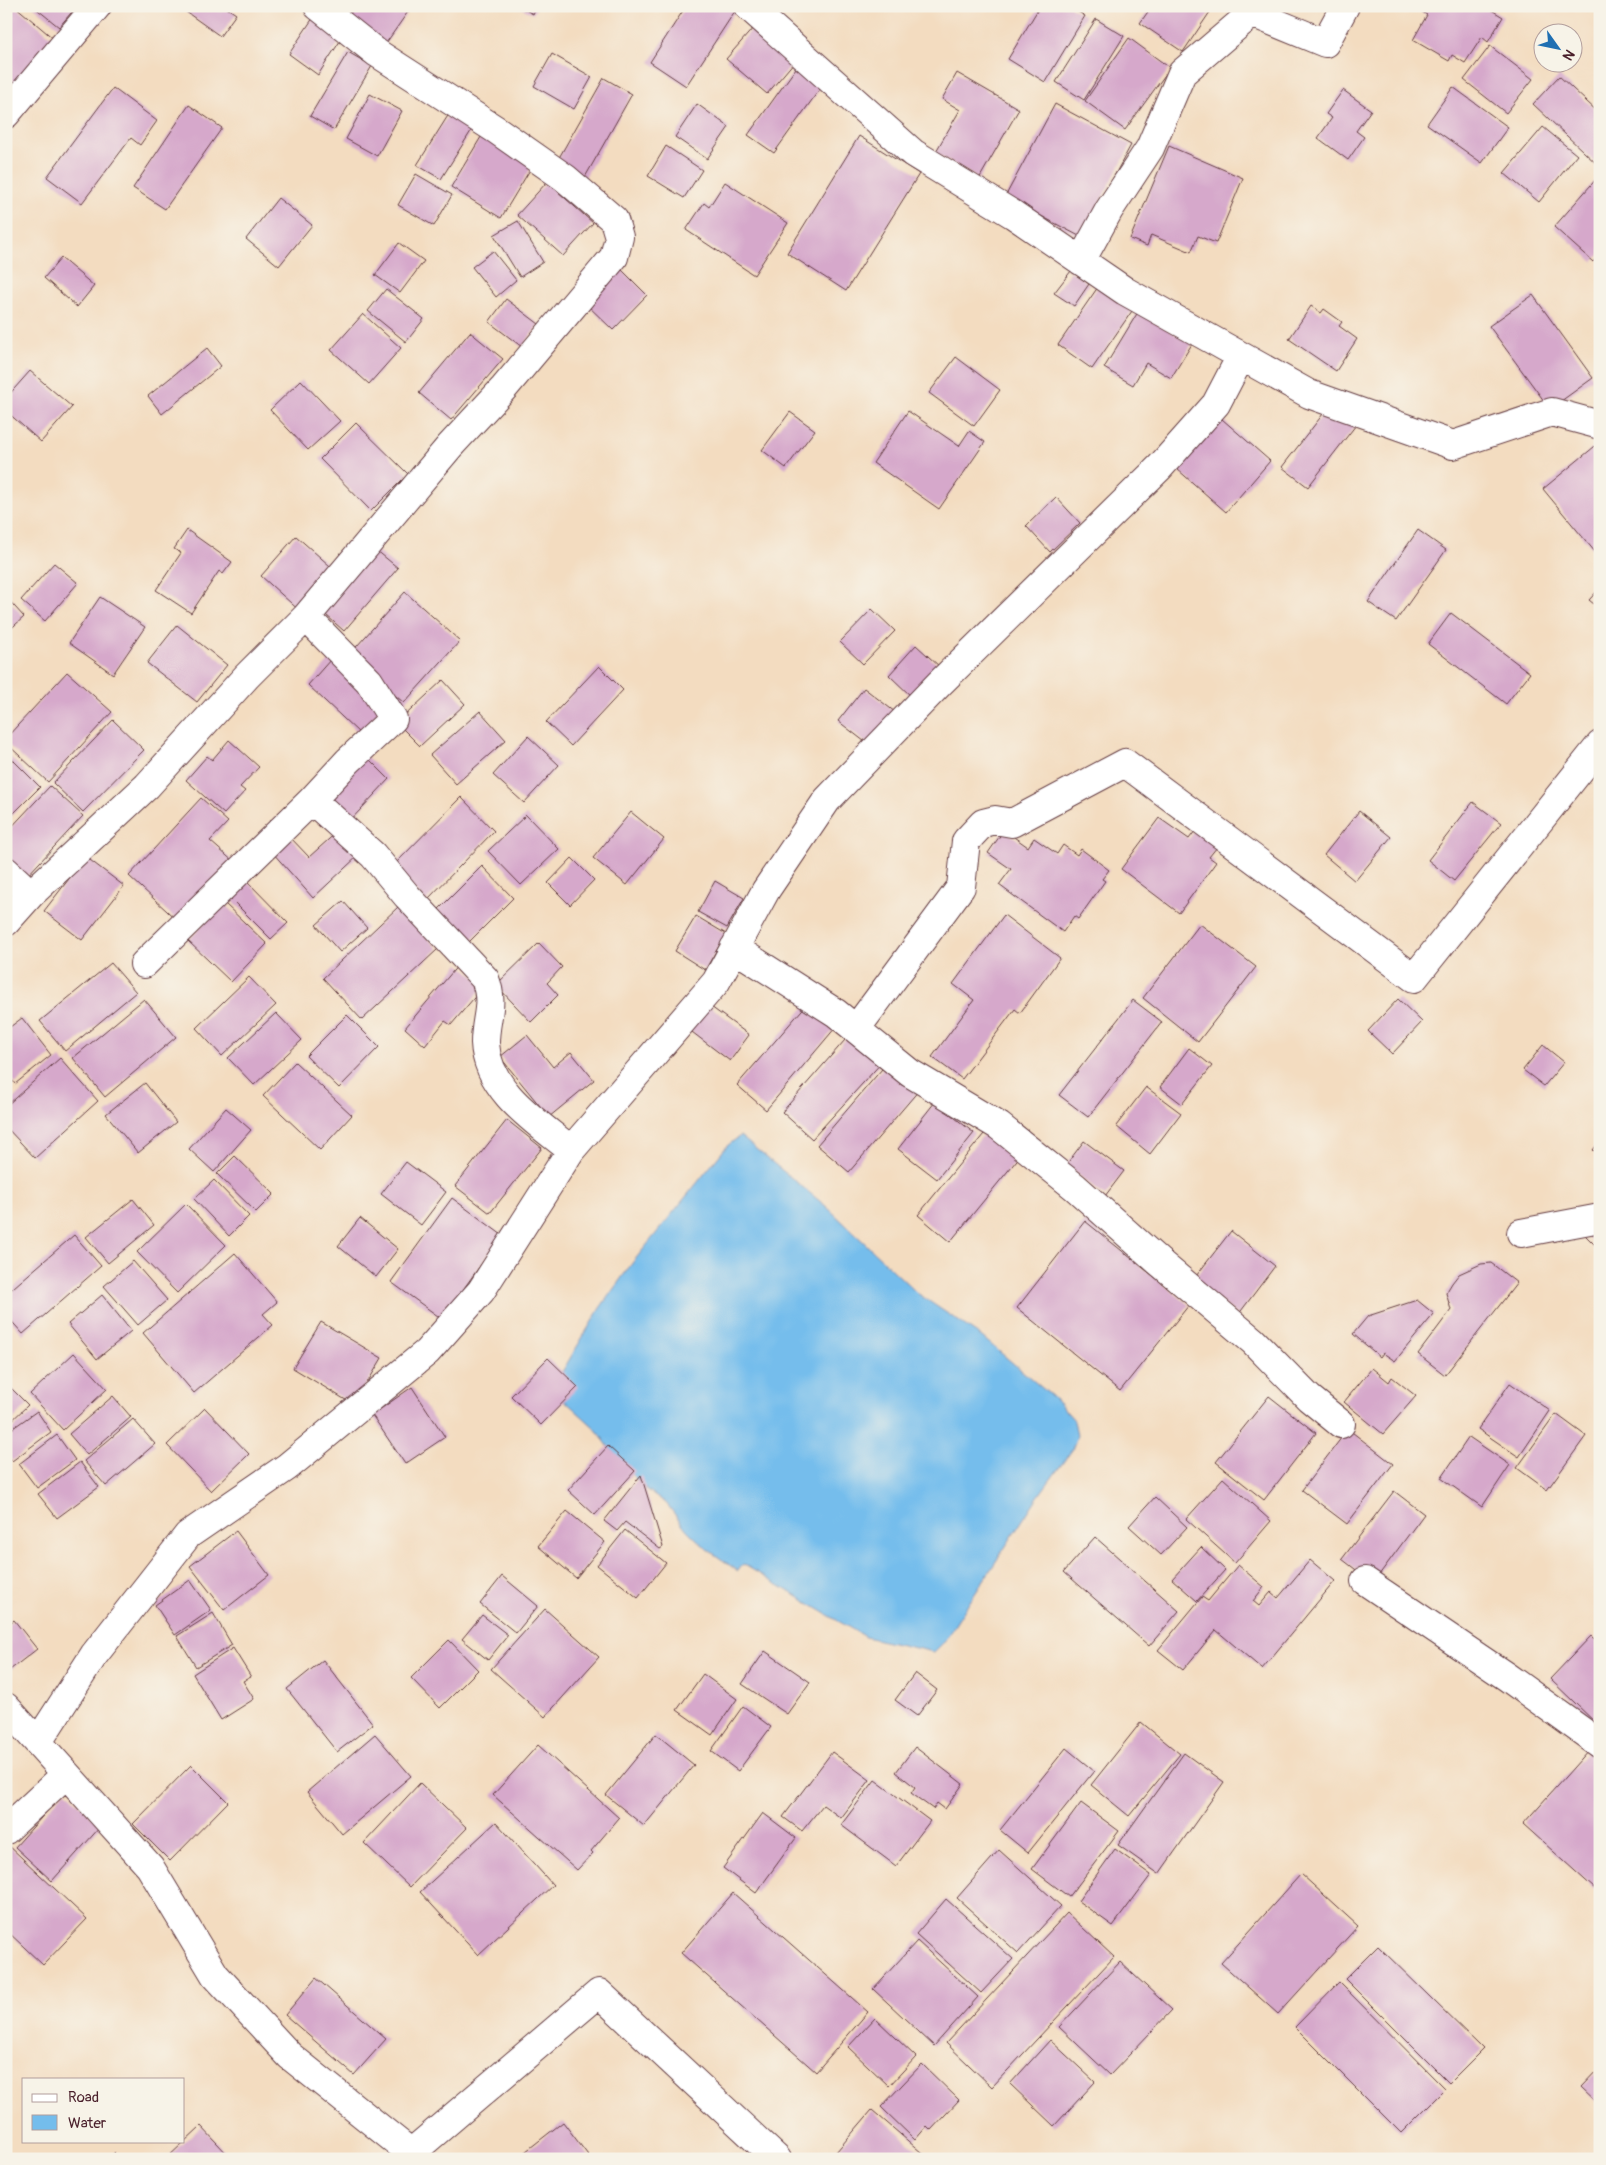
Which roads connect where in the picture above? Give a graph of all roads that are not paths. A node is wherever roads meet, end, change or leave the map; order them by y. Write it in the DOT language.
graph roads {
  1 [pos="97,6"];
  2 [pos="318,6"];
  3 [pos="748,6"];
  4 [pos="1345,6"];
  5 [pos="6,114"];
  6 [pos="1081,261"];
  7 [pos="1241,356"];
  8 [pos="1600,426"];
  9 [pos="306,616"];
  10 [pos="1600,745"];
  11 [pos="312,800"];
  12 [pos="6,871"];
  13 [pos="31,894"];
  14 [pos="6,922"];
  15 [pos="734,948"];
  16 [pos="144,964"];
  17 [pos="856,1029"];
  18 [pos="571,1150"];
  19 [pos="1600,1218"];
  20 [pos="1521,1232"];
  21 [pos="1341,1424"];
  22 [pos="1365,1581"];
  23 [pos="6,1707"];
  24 [pos="38,1742"];
  25 [pos="1600,1744"];
  26 [pos="66,1774"];
  27 [pos="6,1830"];
  28 [pos="408,2156"];
  29 [pos="777,2159"];
  1 -- 5 [label="street"];
  2 -- 9 [label="street"];
  3 -- 6 [label="street"];
  4 -- 6 [label="street"];
  6 -- 7 [label="street"];
  7 -- 8 [label="street"];
  7 -- 15 [label="street"];
  9 -- 11 [label="street"];
  9 -- 13 [label="street"];
  10 -- 17 [label="street"];
  11 -- 16 [label="street"];
  11 -- 18 [label="street"];
  12 -- 13 [label="street"];
  13 -- 14 [label="street"];
  15 -- 17 [label="street"];
  15 -- 18 [label="street"];
  17 -- 21 [label="street"];
  18 -- 24 [label="street"];
  19 -- 20 [label="street"];
  22 -- 25 [label="street"];
  23 -- 24 [label="street"];
  24 -- 26 [label="street"];
  26 -- 27 [label="street"];
  26 -- 28 [label="street"];
  28 -- 29 [label="street"];
}
